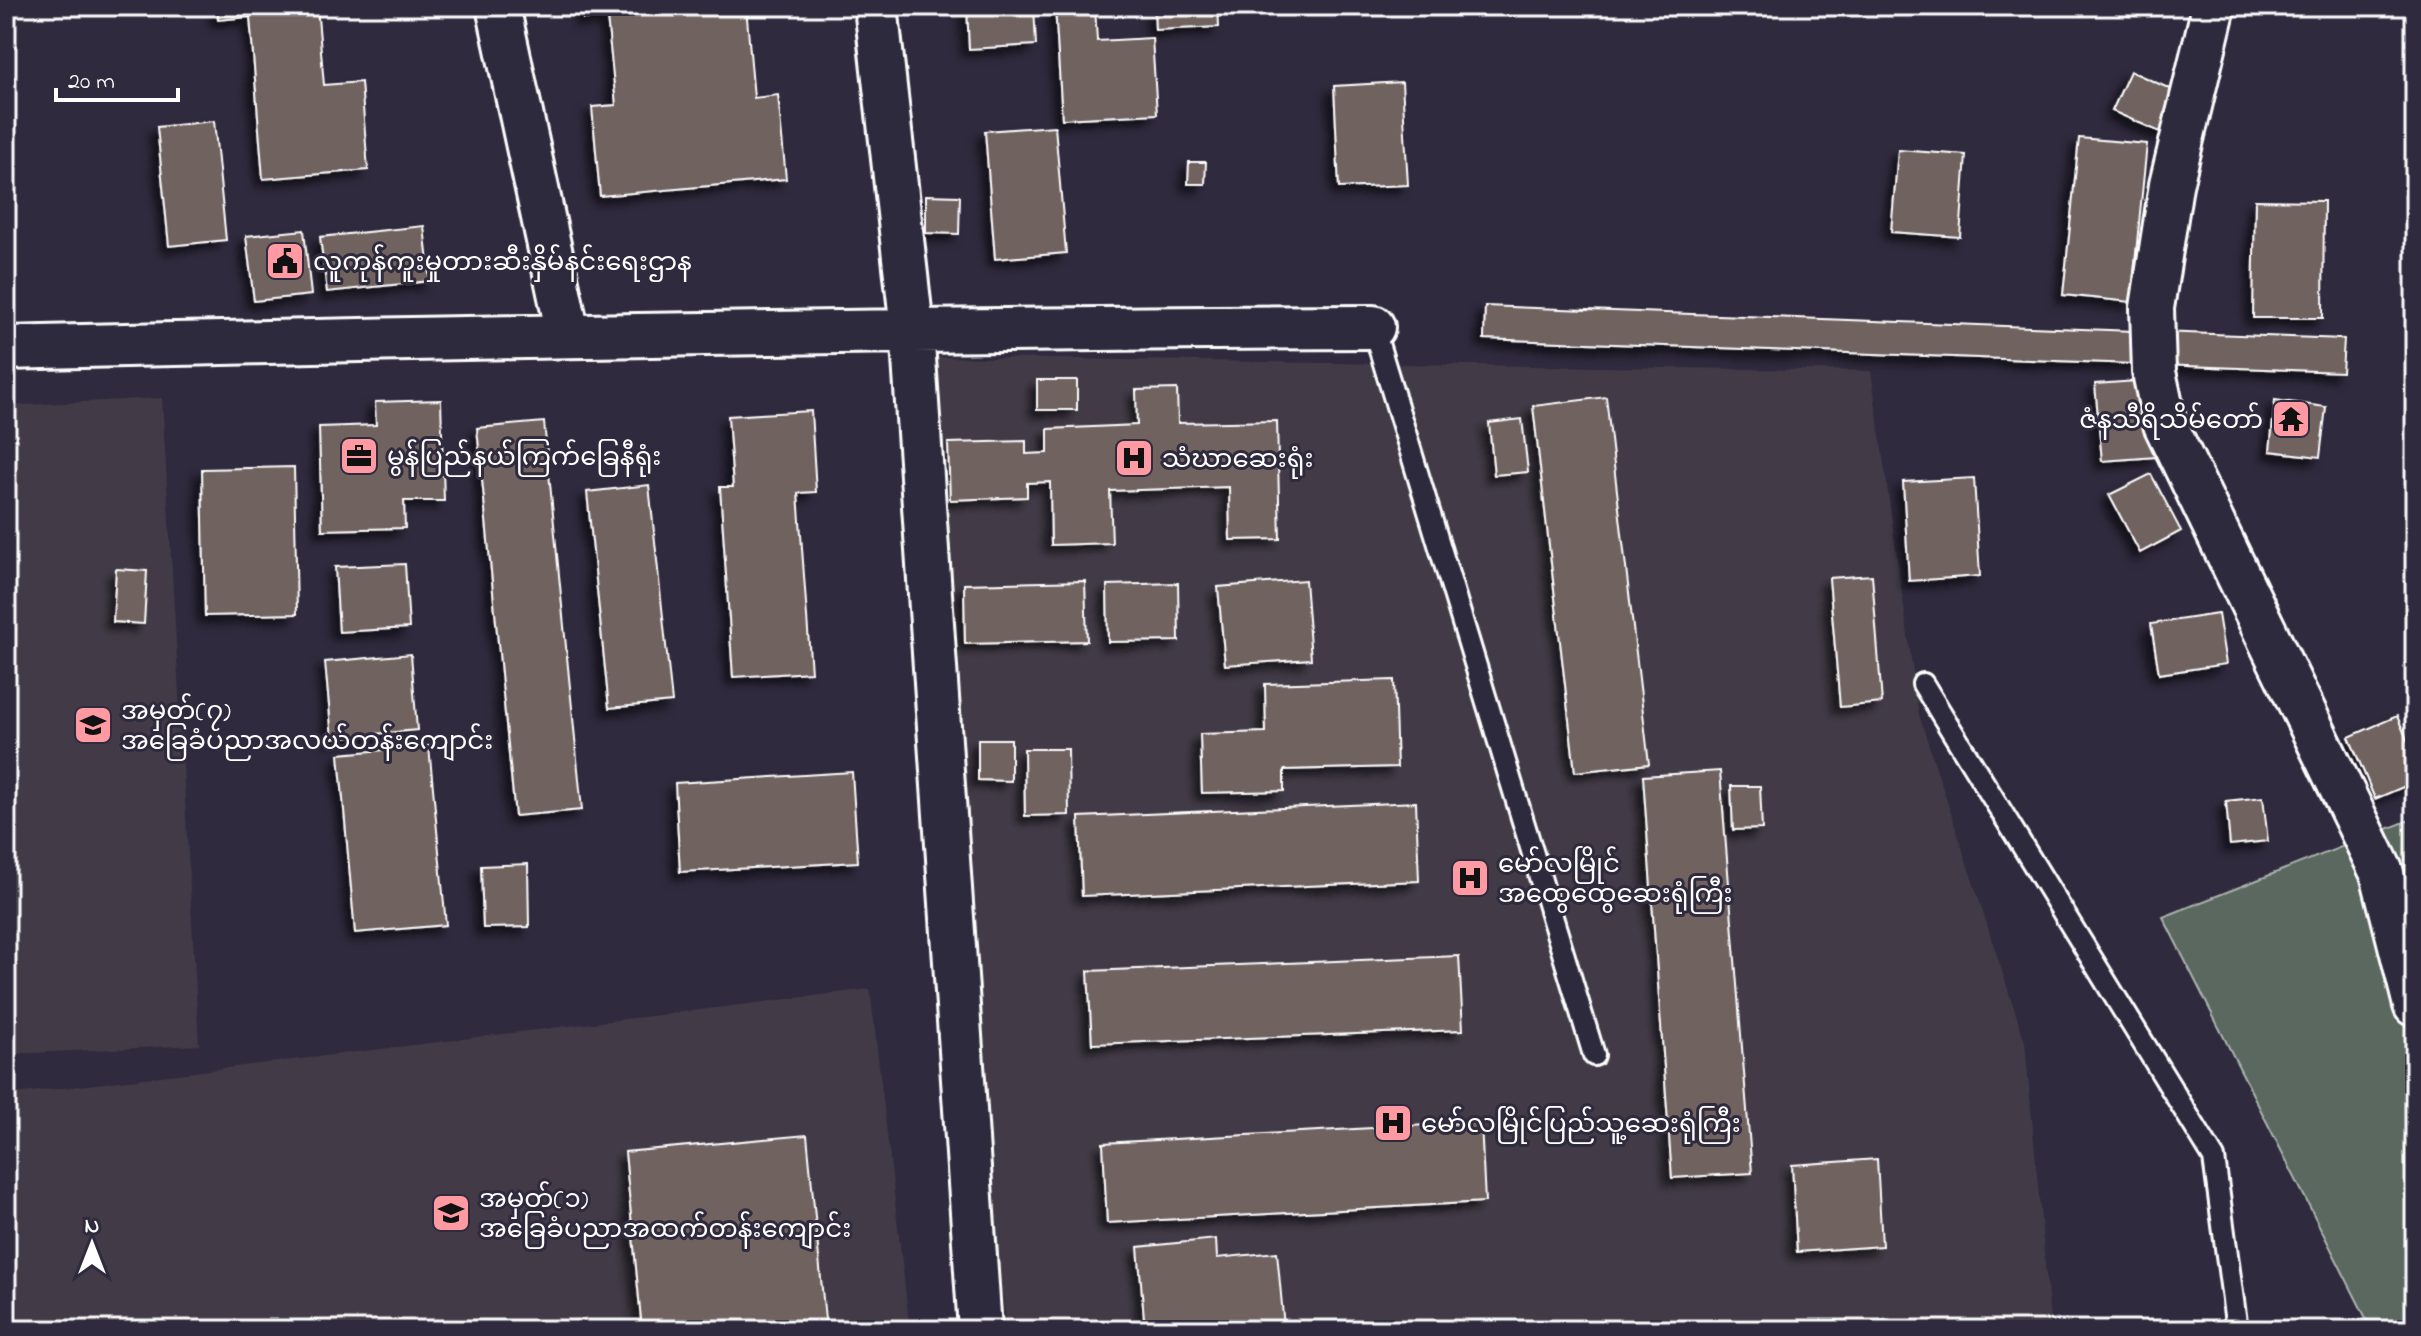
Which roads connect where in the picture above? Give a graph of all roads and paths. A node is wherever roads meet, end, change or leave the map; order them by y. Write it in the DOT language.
graph roads {
  1 [pos="498,6"];
  2 [pos="876,6"];
  3 [pos="2214,6"];
  4 [pos="1373,327"];
  5 [pos="912,329"];
  6 [pos="568,334"];
  7 [pos="6,348"];
  8 [pos="1923,684"];
  9 [pos="2415,1005"];
  10 [pos="1594,1055"];
  11 [pos="980,1330"];
  12 [pos="2237,1330"];
  1 -- 6 [label="street"];
  2 -- 5 [label="street"];
  3 -- 9 [label="street"];
  4 -- 5 [label="street"];
  4 -- 10 [label="lane"];
  5 -- 6 [label="street"];
  5 -- 11 [label="street"];
  6 -- 7 [label="street"];
  8 -- 12 [label="lane"];
}
